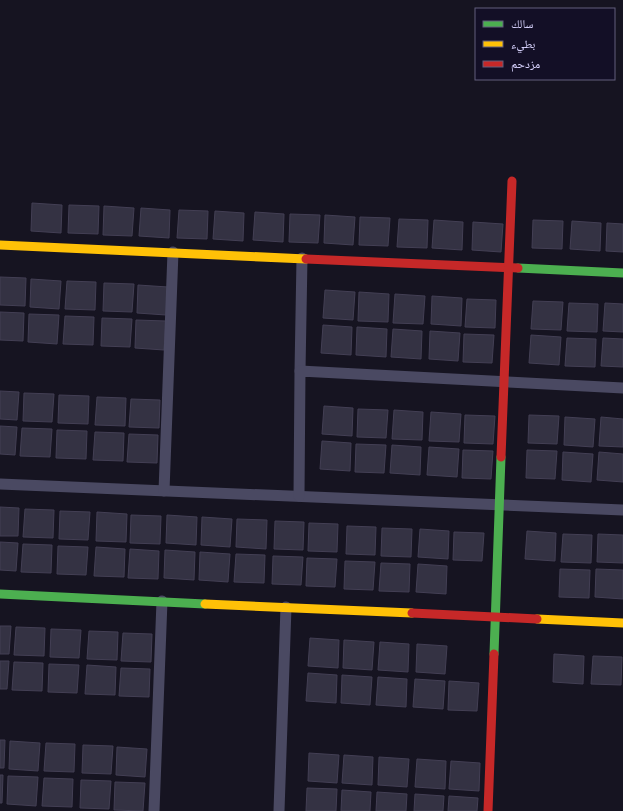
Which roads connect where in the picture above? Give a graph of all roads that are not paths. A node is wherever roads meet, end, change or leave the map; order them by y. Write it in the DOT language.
graph roads {
  1 [pos="512,181"];
  2 [pos="0,245"];
  3 [pos="173,252"];
  4 [pos="302,258"];
  5 [pos="509,268"];
  6 [pos="623,273"];
  7 [pos="300,371"];
  8 [pos="505,382"];
  9 [pos="623,388"];
  10 [pos="0,484"];
  11 [pos="164,491"];
  12 [pos="299,496"];
  13 [pos="500,505"];
  14 [pos="623,510"];
  15 [pos="0,594"];
  16 [pos="162,601"];
  17 [pos="286,607"];
  18 [pos="496,617"];
  19 [pos="623,623"];
  20 [pos="154,811"];
  21 [pos="279,811"];
  22 [pos="488,811"];
  1 -- 5 [label="street"];
  2 -- 3 [label="street"];
  3 -- 4 [label="street"];
  3 -- 11 [label="street"];
  4 -- 5 [label="street"];
  4 -- 7 [label="street"];
  5 -- 6 [label="street"];
  5 -- 8 [label="street"];
  7 -- 8 [label="street"];
  7 -- 12 [label="street"];
  8 -- 9 [label="street"];
  8 -- 13 [label="street"];
  10 -- 11 [label="street"];
  11 -- 12 [label="street"];
  12 -- 13 [label="street"];
  13 -- 14 [label="street"];
  13 -- 18 [label="street"];
  15 -- 16 [label="street"];
  16 -- 17 [label="street"];
  16 -- 20 [label="street"];
  17 -- 18 [label="street"];
  17 -- 21 [label="street"];
  18 -- 19 [label="street"];
  18 -- 22 [label="street"];
}
